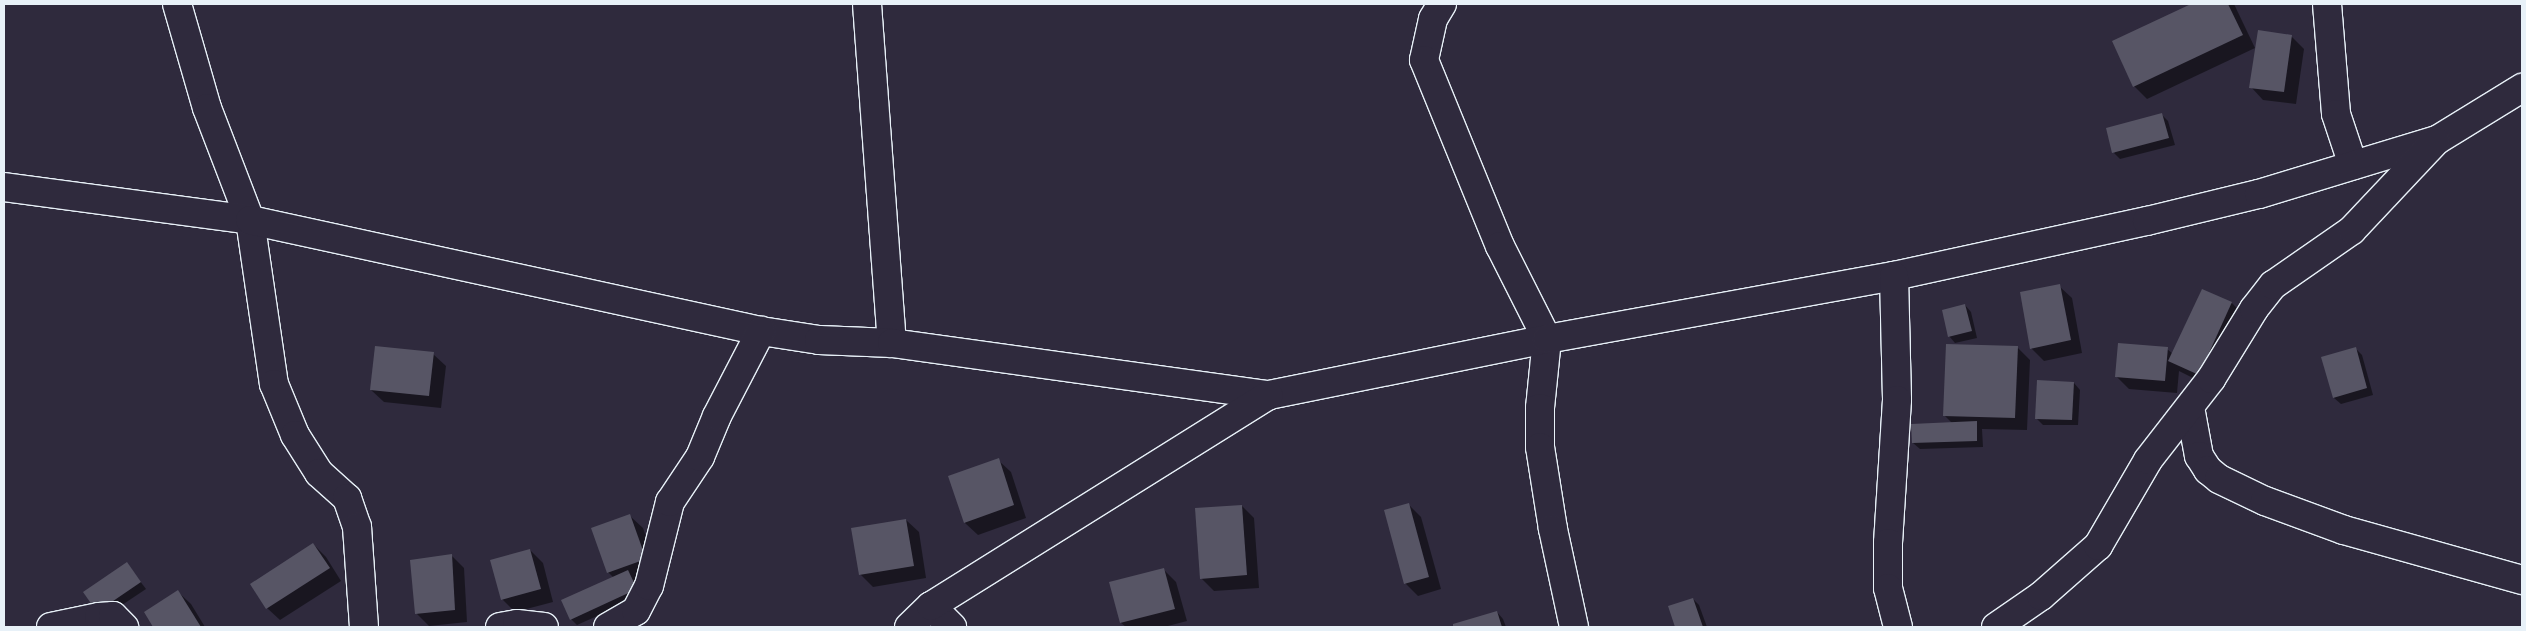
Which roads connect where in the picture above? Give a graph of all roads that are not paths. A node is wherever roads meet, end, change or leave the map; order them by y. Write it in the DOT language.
graph roads {
  1 [pos="177,4"];
  2 [pos="867,4"];
  3 [pos="1442,4"];
  4 [pos="2327,4"];
  5 [pos="2522,88"];
  6 [pos="2437,140"];
  7 [pos="2354,165"];
  8 [pos="4,187"];
  9 [pos="250,220"];
  10 [pos="1894,276"];
  11 [pos="761,330"];
  12 [pos="1548,339"];
  13 [pos="892,343"];
  14 [pos="1269,395"];
  15 [pos="2190,407"];
  16 [pos="2522,580"];
  17 [pos="931,606"];
  18 [pos="1572,626"];
  19 [pos="51,627"];
  20 [pos="124,627"];
  21 [pos="364,627"];
  22 [pos="500,627"];
  23 [pos="544,627"];
  24 [pos="608,627"];
  25 [pos="909,627"];
  26 [pos="952,627"];
  27 [pos="1898,627"];
  28 [pos="1996,627"];
  1 -- 9 [label="street"];
  2 -- 13 [label="street"];
  3 -- 12 [label="street"];
  4 -- 7 [label="street"];
  5 -- 6 [label="street"];
  6 -- 7 [label="street"];
  6 -- 15 [label="street"];
  7 -- 10 [label="street"];
  8 -- 9 [label="street"];
  9 -- 11 [label="street"];
  9 -- 21 [label="street"];
  10 -- 12 [label="street"];
  10 -- 27 [label="street"];
  11 -- 13 [label="street"];
  11 -- 24 [label="street"];
  12 -- 14 [label="street"];
  12 -- 18 [label="street"];
  13 -- 14 [label="street"];
  14 -- 17 [label="street"];
  15 -- 16 [label="street"];
  15 -- 28 [label="street"];
  17 -- 25 [label="street"];
  17 -- 26 [label="street"];
  19 -- 20 [label="street"];
  22 -- 23 [label="street"];
}
